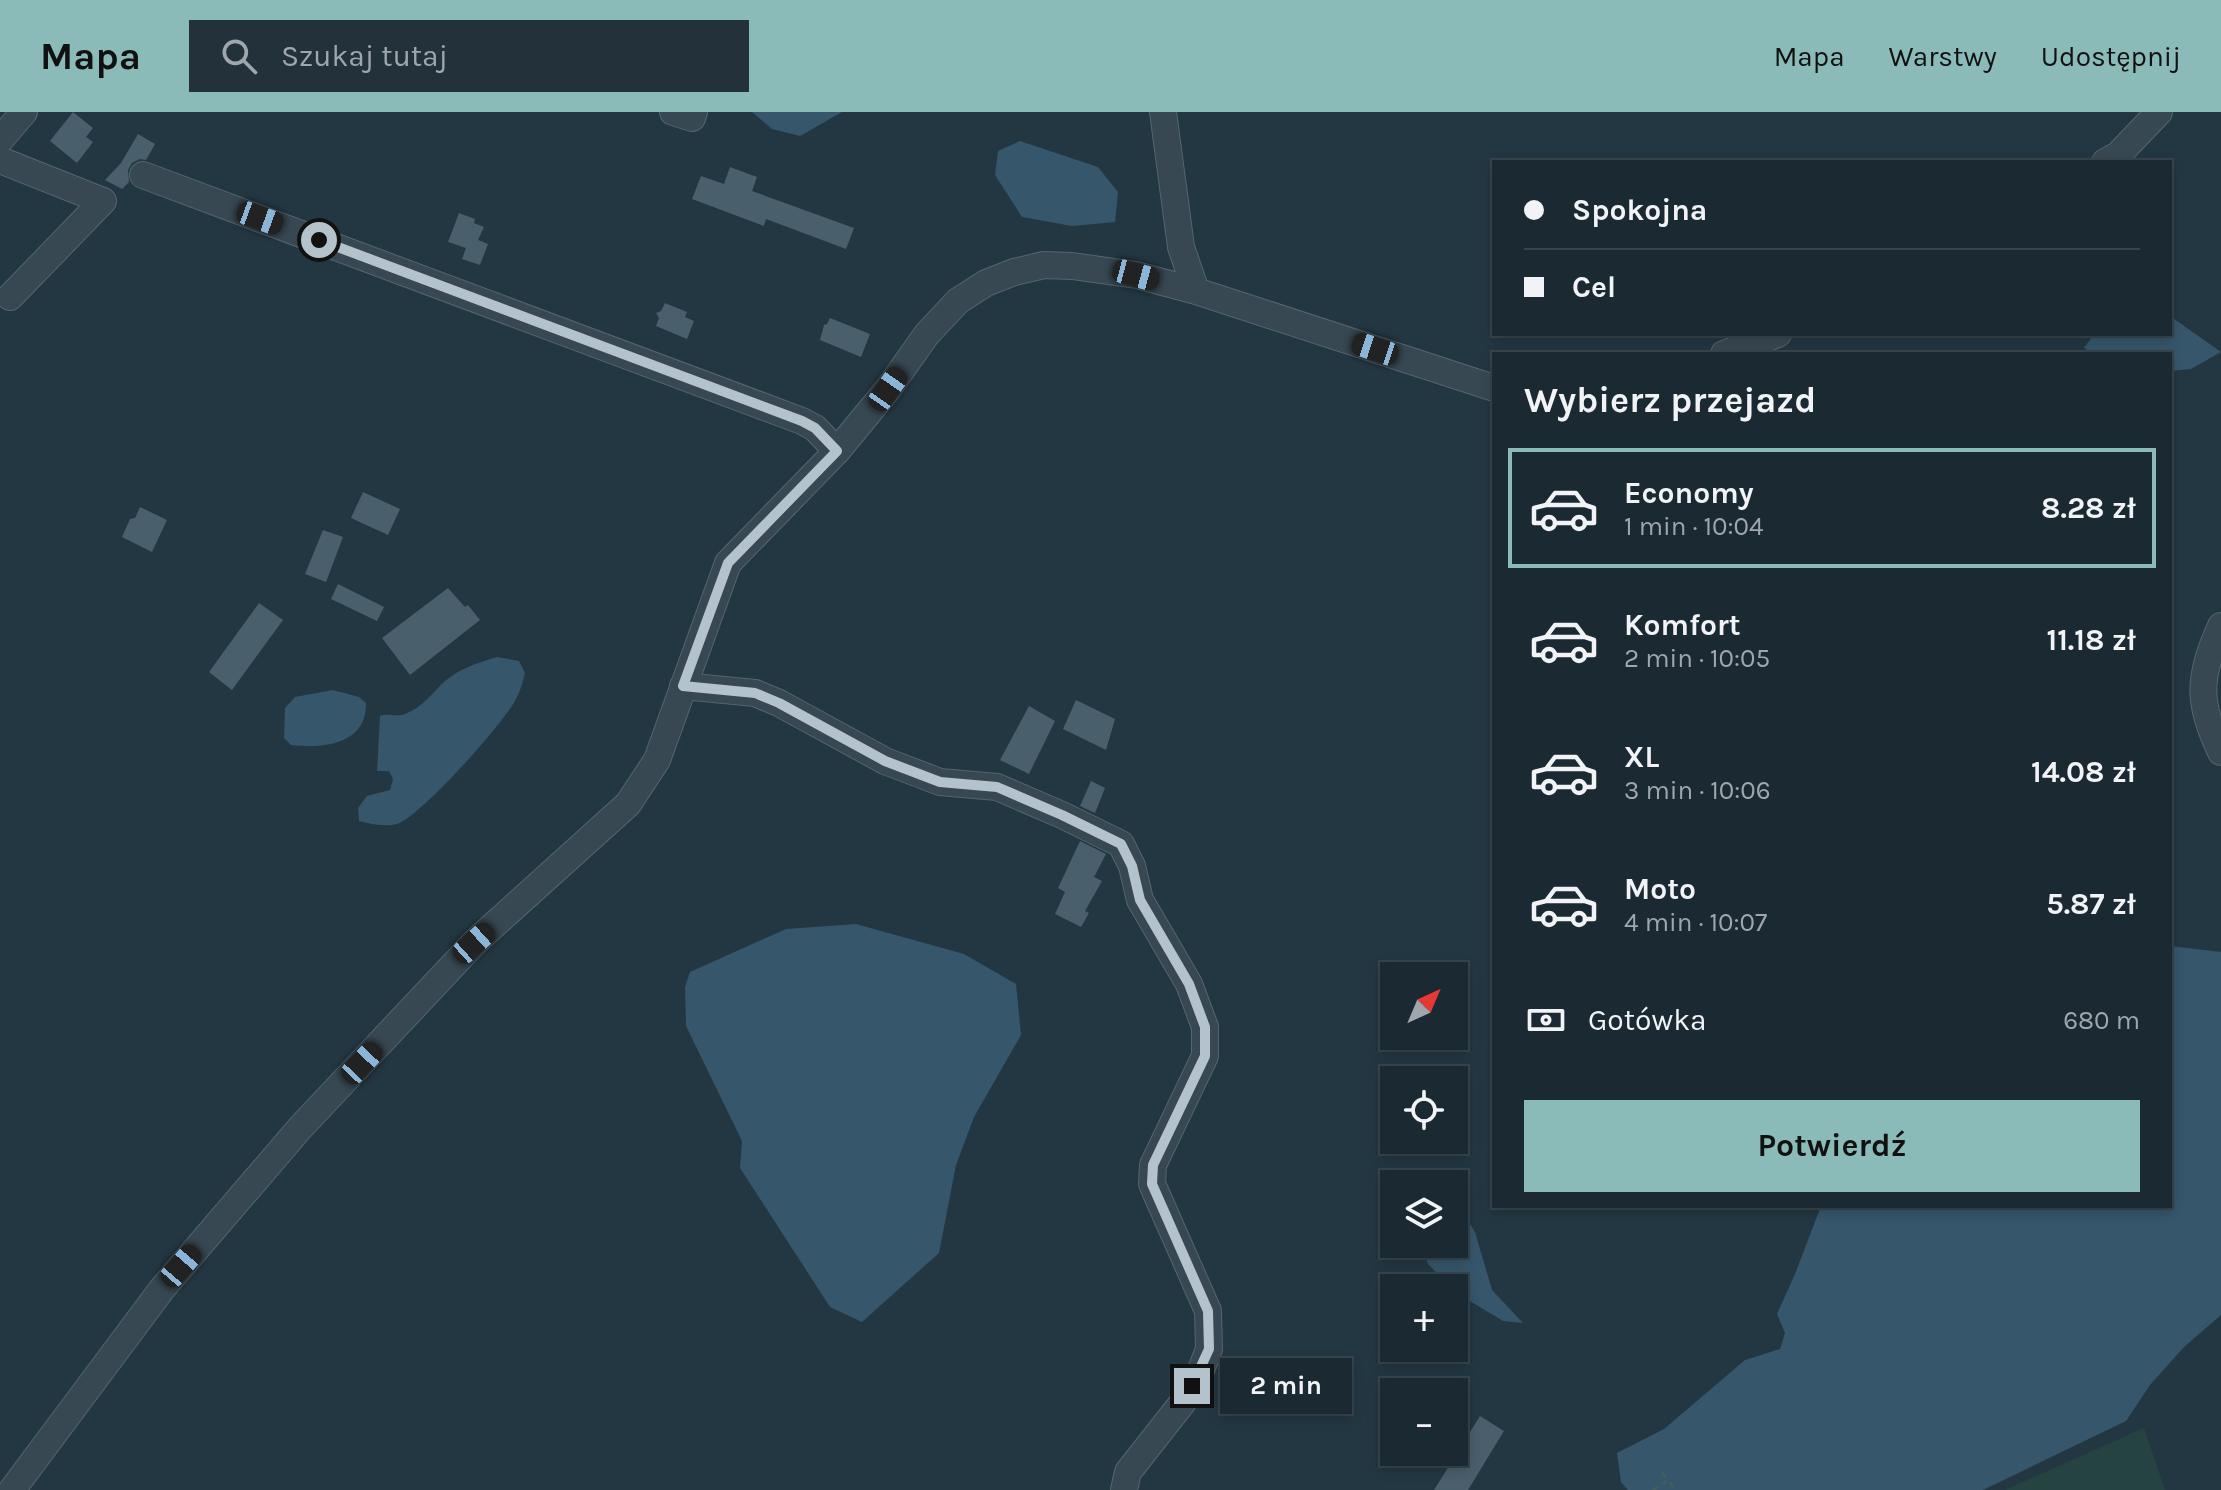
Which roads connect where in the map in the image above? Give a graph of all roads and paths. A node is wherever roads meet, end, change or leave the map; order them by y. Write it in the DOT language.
graph roads {
  1 [pos="24,112"];
  2 [pos="673,112"];
  3 [pos="694,112"];
  4 [pos="1163,112"];
  5 [pos="2159,112"];
  6 [pos="0,140"];
  7 [pos="0,160"];
  8 [pos="2109,160"];
  9 [pos="143,175"];
  10 [pos="1196,291"];
  11 [pos="10,297"];
  12 [pos="1773,336"];
  13 [pos="1729,352"];
  14 [pos="1492,387"];
  15 [pos="837,451"];
  16 [pos="2221,626"];
  17 [pos="683,686"];
  18 [pos="2221,752"];
  19 [pos="1662,1473"];
  20 [pos="1667,1480"];
  21 [pos="1673,1487"];
  22 [pos="13,1489"];
  23 [pos="1124,1490"];
  24 [pos="1653,1490"];
  1 -- 6 [label="street"];
  2 -- 3 [label="street"];
  4 -- 10 [label="street"];
  5 -- 8 [label="street"];
  7 -- 11 [label="street"];
  9 -- 15 [label="street"];
  10 -- 14 [label="street"];
  10 -- 15 [label="street"];
  12 -- 13 [label="street"];
  15 -- 17 [label="street"];
  16 -- 18 [label="street"];
  17 -- 22 [label="street"];
  17 -- 23 [label="street"];
  19 -- 20 [label="path"];
  20 -- 21 [label="path"];
  20 -- 24 [label="path"];
}
